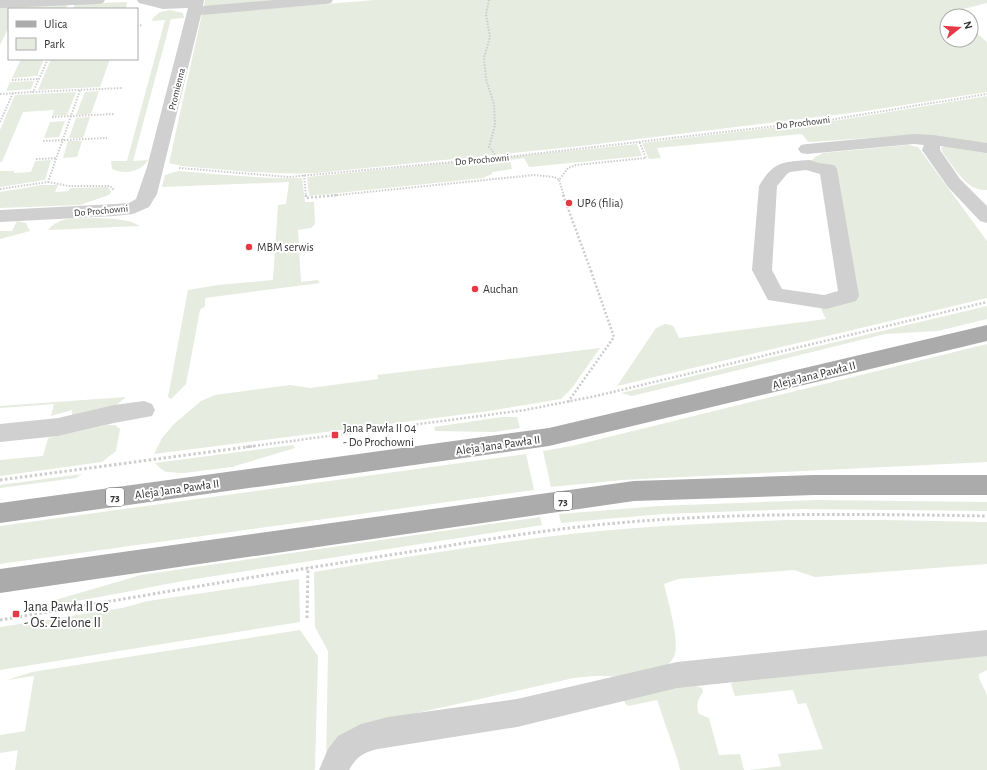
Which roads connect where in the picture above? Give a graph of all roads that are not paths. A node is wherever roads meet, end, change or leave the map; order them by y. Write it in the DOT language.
graph roads {
  1 [pos="98,0"];
  2 [pos="144,0"];
  3 [pos="326,0"];
  4 [pos="51,1"];
  5 [pos="0,4"];
  6 [pos="196,5"];
  7 [pos="933,140"];
  8 [pos="987,148"];
  9 [pos="807,149"];
  10 [pos="156,167"];
  11 [pos="828,170"];
  12 [pos="987,196"];
  13 [pos="968,198"];
  14 [pos="0,216"];
  15 [pos="987,217"];
  16 [pos="987,333"];
  17 [pos="144,410"];
  18 [pos="0,433"];
  19 [pos="987,485"];
  20 [pos="0,513"];
  21 [pos="0,581"];
  22 [pos="987,643"];
  23 [pos="334,770"];
  1 -- 4 [label="street"];
  2 -- 6 [label="street"];
  3 -- 6 [label="street"];
  4 -- 5 [label="street"];
  6 -- 10 [label="street, Promienna"];
  7 -- 8 [label="street"];
  7 -- 9 [label="street"];
  7 -- 13 [label="street"];
  10 -- 14 [label="street, Do Prochowni"];
  11 -- 11 [label="street"];
  12 -- 13 [label="street"];
  13 -- 15 [label="street"];
  16 -- 20 [label="main road, Aleja Jana Pawła II / 73"];
  17 -- 18 [label="street"];
  19 -- 21 [label="main road, 73"];
  22 -- 23 [label="street"];
}
